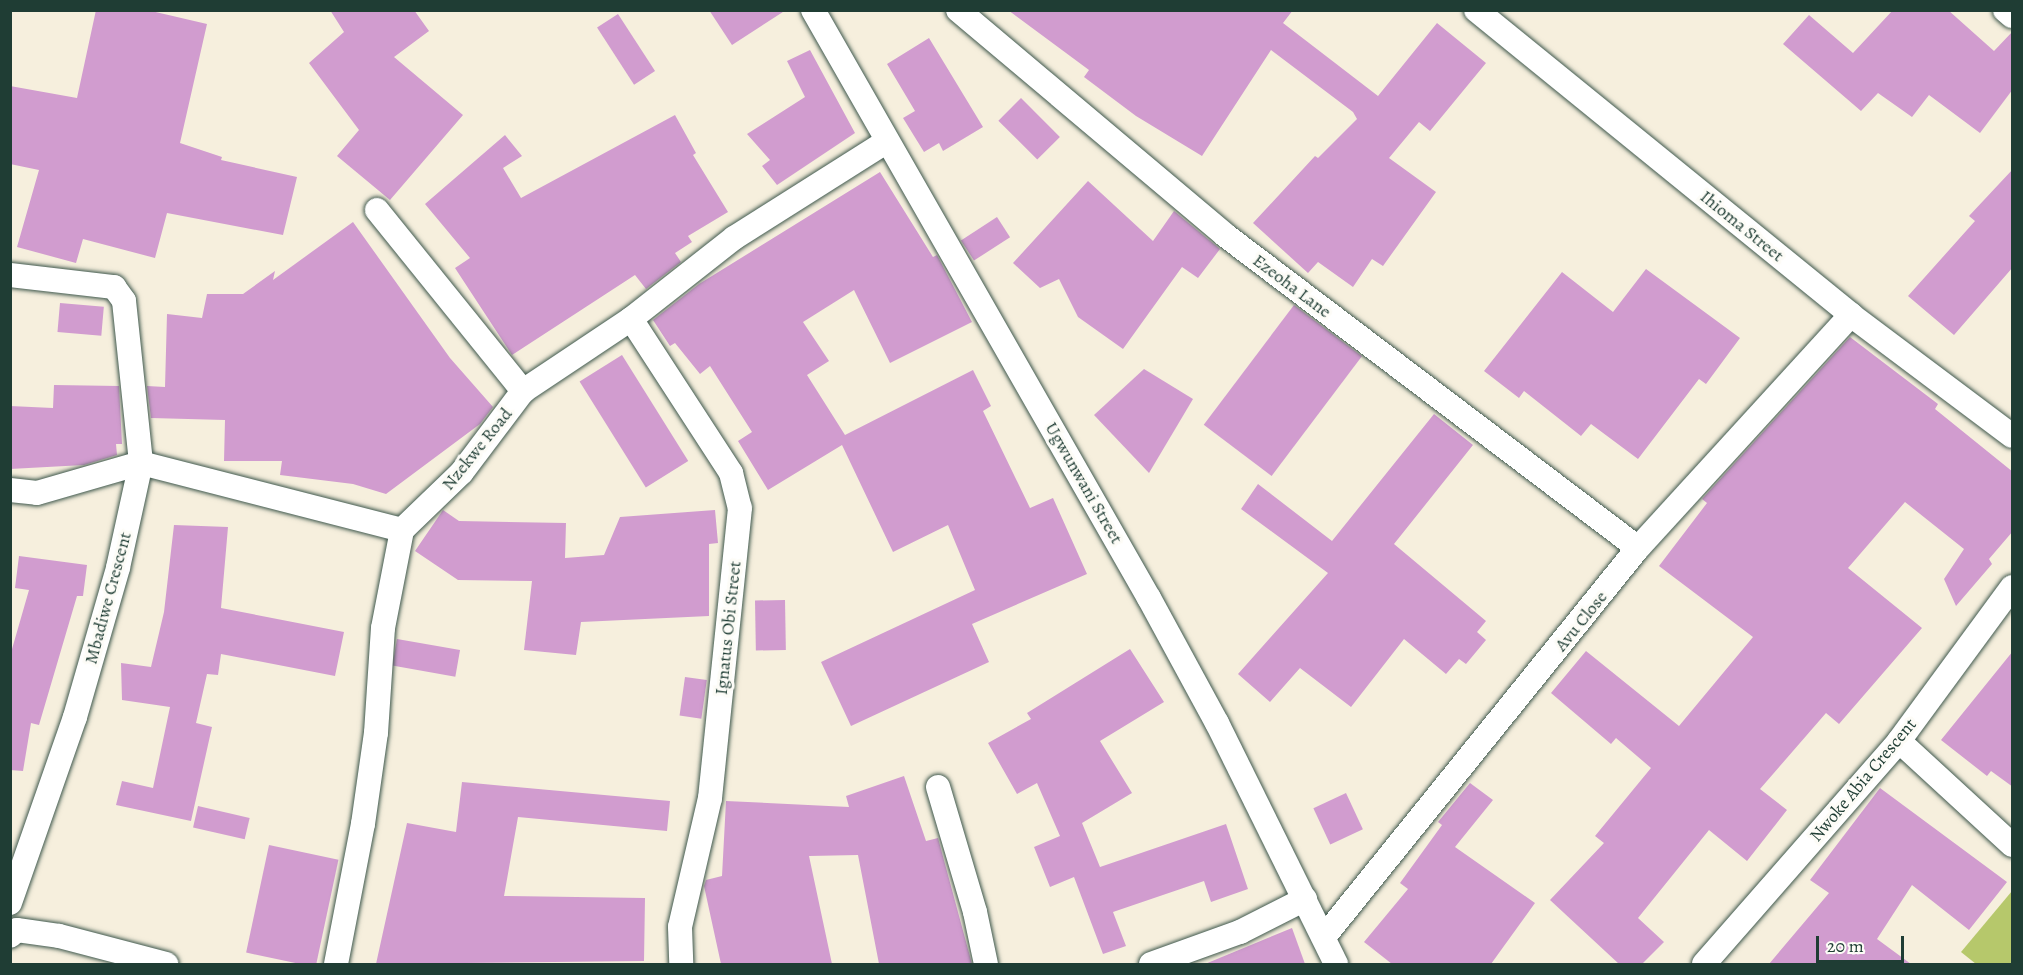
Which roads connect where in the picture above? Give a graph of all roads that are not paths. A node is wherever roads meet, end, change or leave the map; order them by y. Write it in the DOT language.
graph roads {
  1 [pos="813,10"];
  2 [pos="958,10"];
  3 [pos="1476,10"];
  4 [pos="2005,10"];
  5 [pos="2013,16"];
  6 [pos="886,142"];
  7 [pos="377,210"];
  8 [pos="10,275"];
  9 [pos="1851,315"];
  10 [pos="631,319"];
  11 [pos="523,391"];
  12 [pos="2013,436"];
  13 [pos="141,463"];
  14 [pos="10,490"];
  15 [pos="402,530"];
  16 [pos="1638,548"];
  17 [pos="2013,587"];
  18 [pos="1899,741"];
  19 [pos="938,787"];
  20 [pos="2013,844"];
  21 [pos="1305,899"];
  22 [pos="10,903"];
  23 [pos="10,936"];
  24 [pos="1324,937"];
  25 [pos="166,964"];
  26 [pos="336,964"];
  27 [pos="681,964"];
  28 [pos="986,964"];
  29 [pos="1151,964"];
  30 [pos="1336,964"];
  31 [pos="1704,964"];
  1 -- 6 [label="street, Ugwunwani Street"];
  2 -- 16 [label="street, Ezeoha Lane"];
  3 -- 9 [label="street, Ihioma Street"];
  4 -- 5 [label="street"];
  6 -- 10 [label="street, Nzekwe Road"];
  6 -- 21 [label="street, Ugwunwani Street"];
  7 -- 11 [label="street"];
  8 -- 13 [label="street, Mbadiwe Crescent"];
  9 -- 12 [label="street, Ihioma Street"];
  9 -- 16 [label="street, Avu Close"];
  10 -- 11 [label="street, Nzekwe Road"];
  10 -- 27 [label="street, Ignatus Obi Street"];
  11 -- 15 [label="street, Nzekwe Road"];
  13 -- 14 [label="street"];
  13 -- 15 [label="street"];
  13 -- 22 [label="street, Mbadiwe Crescent"];
  15 -- 26 [label="street"];
  16 -- 24 [label="street, Avu Close"];
  17 -- 18 [label="street, Nwoke Abia Crescent"];
  18 -- 20 [label="street"];
  18 -- 31 [label="street, Nwoke Abia Crescent"];
  19 -- 28 [label="street"];
  21 -- 24 [label="street, Ugwunwani Street"];
  21 -- 29 [label="street"];
  23 -- 25 [label="street"];
  24 -- 30 [label="street, Ugwunwani Street"];
}
